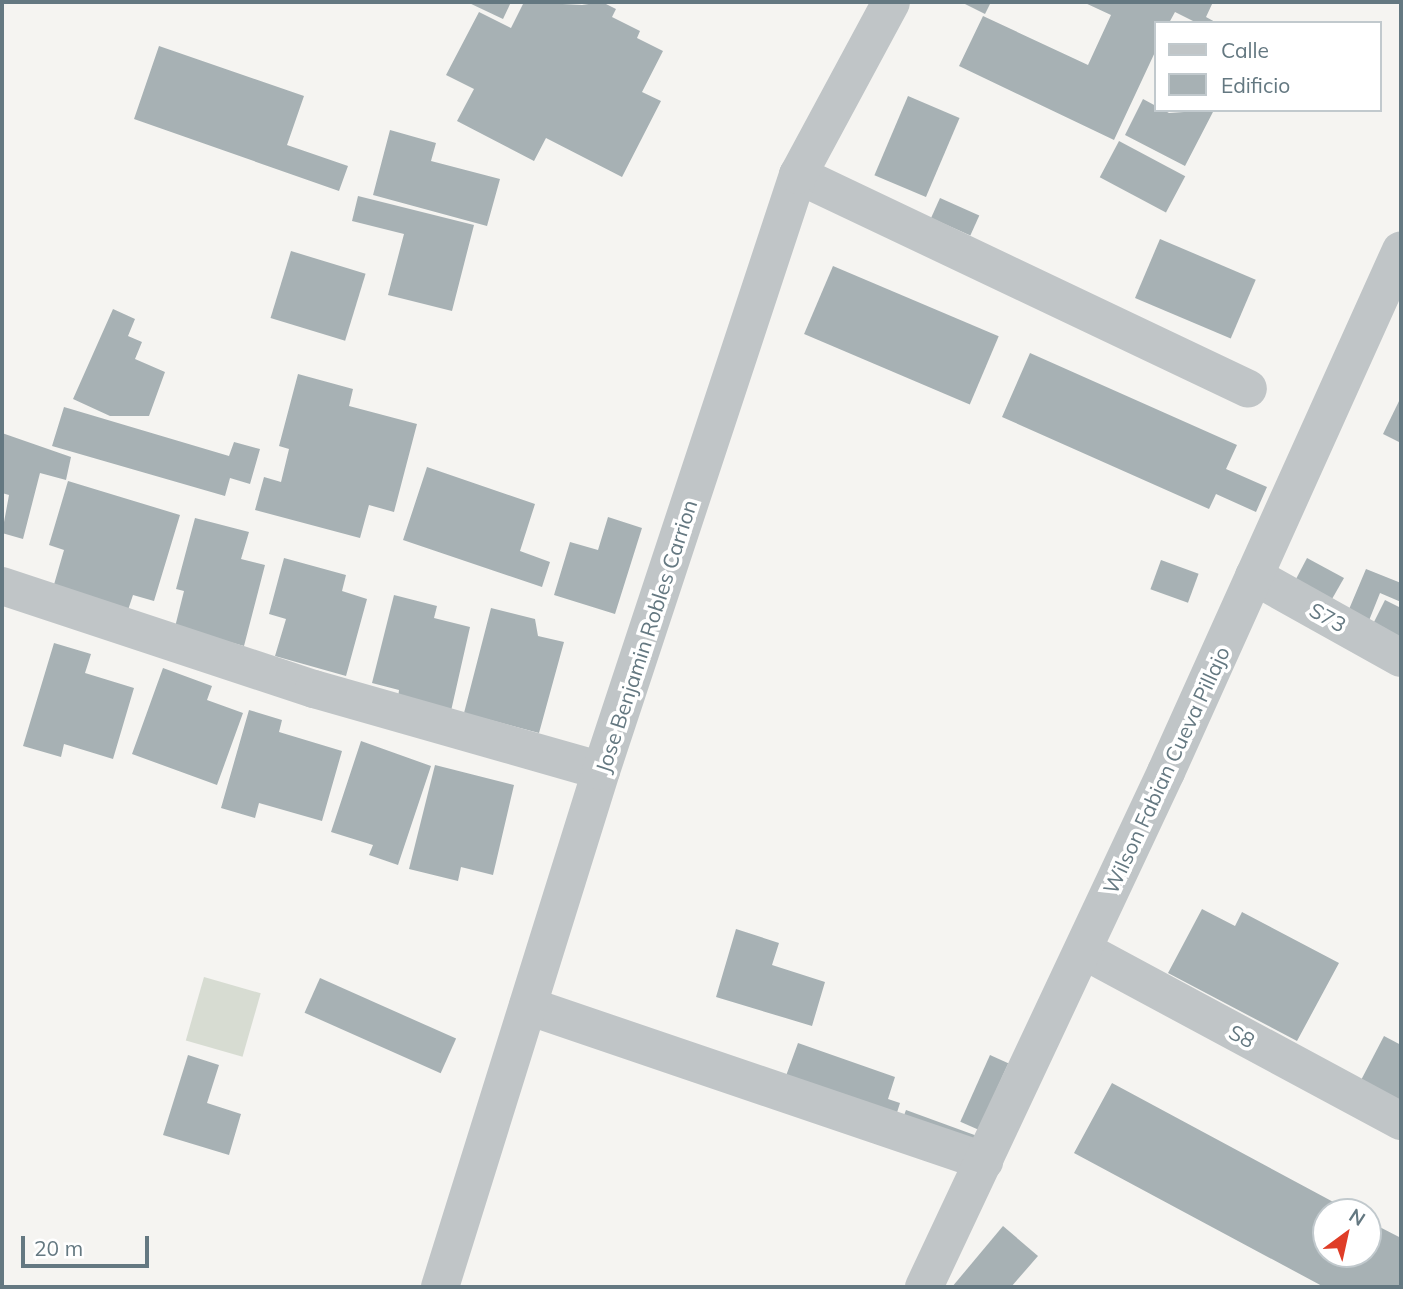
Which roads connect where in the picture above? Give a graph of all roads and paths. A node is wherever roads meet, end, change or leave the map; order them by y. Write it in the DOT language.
graph roads {
  1 [pos="891,2"];
  2 [pos="798,175"];
  3 [pos="1401,250"];
  4 [pos="1248,389"];
  5 [pos="1254,576"];
  6 [pos="2,586"];
  7 [pos="1401,657"];
  8 [pos="601,771"];
  9 [pos="1083,950"];
  10 [pos="528,1006"];
  11 [pos="1401,1121"];
  12 [pos="984,1161"];
  13 [pos="440,1287"];
  14 [pos="924,1287"];
  1 -- 2 [label="street, Jose Benjamin Robles Carrion"];
  2 -- 4 [label="street"];
  2 -- 8 [label="street, Jose Benjamin Robles Carrion"];
  3 -- 5 [label="street, Wilson Fabian Cueva Pillajo"];
  5 -- 7 [label="street, S73"];
  5 -- 9 [label="street, Wilson Fabian Cueva Pillajo"];
  6 -- 8 [label="street"];
  8 -- 10 [label="street, Jose Benjamin Robles Carrion"];
  9 -- 11 [label="street, S8"];
  9 -- 12 [label="street, Wilson Fabian Cueva Pillajo"];
  10 -- 12 [label="street"];
  10 -- 13 [label="street, Jose Benjamin Robles Carrion"];
  12 -- 14 [label="street, Wilson Fabian Cueva Pillajo"];
}
